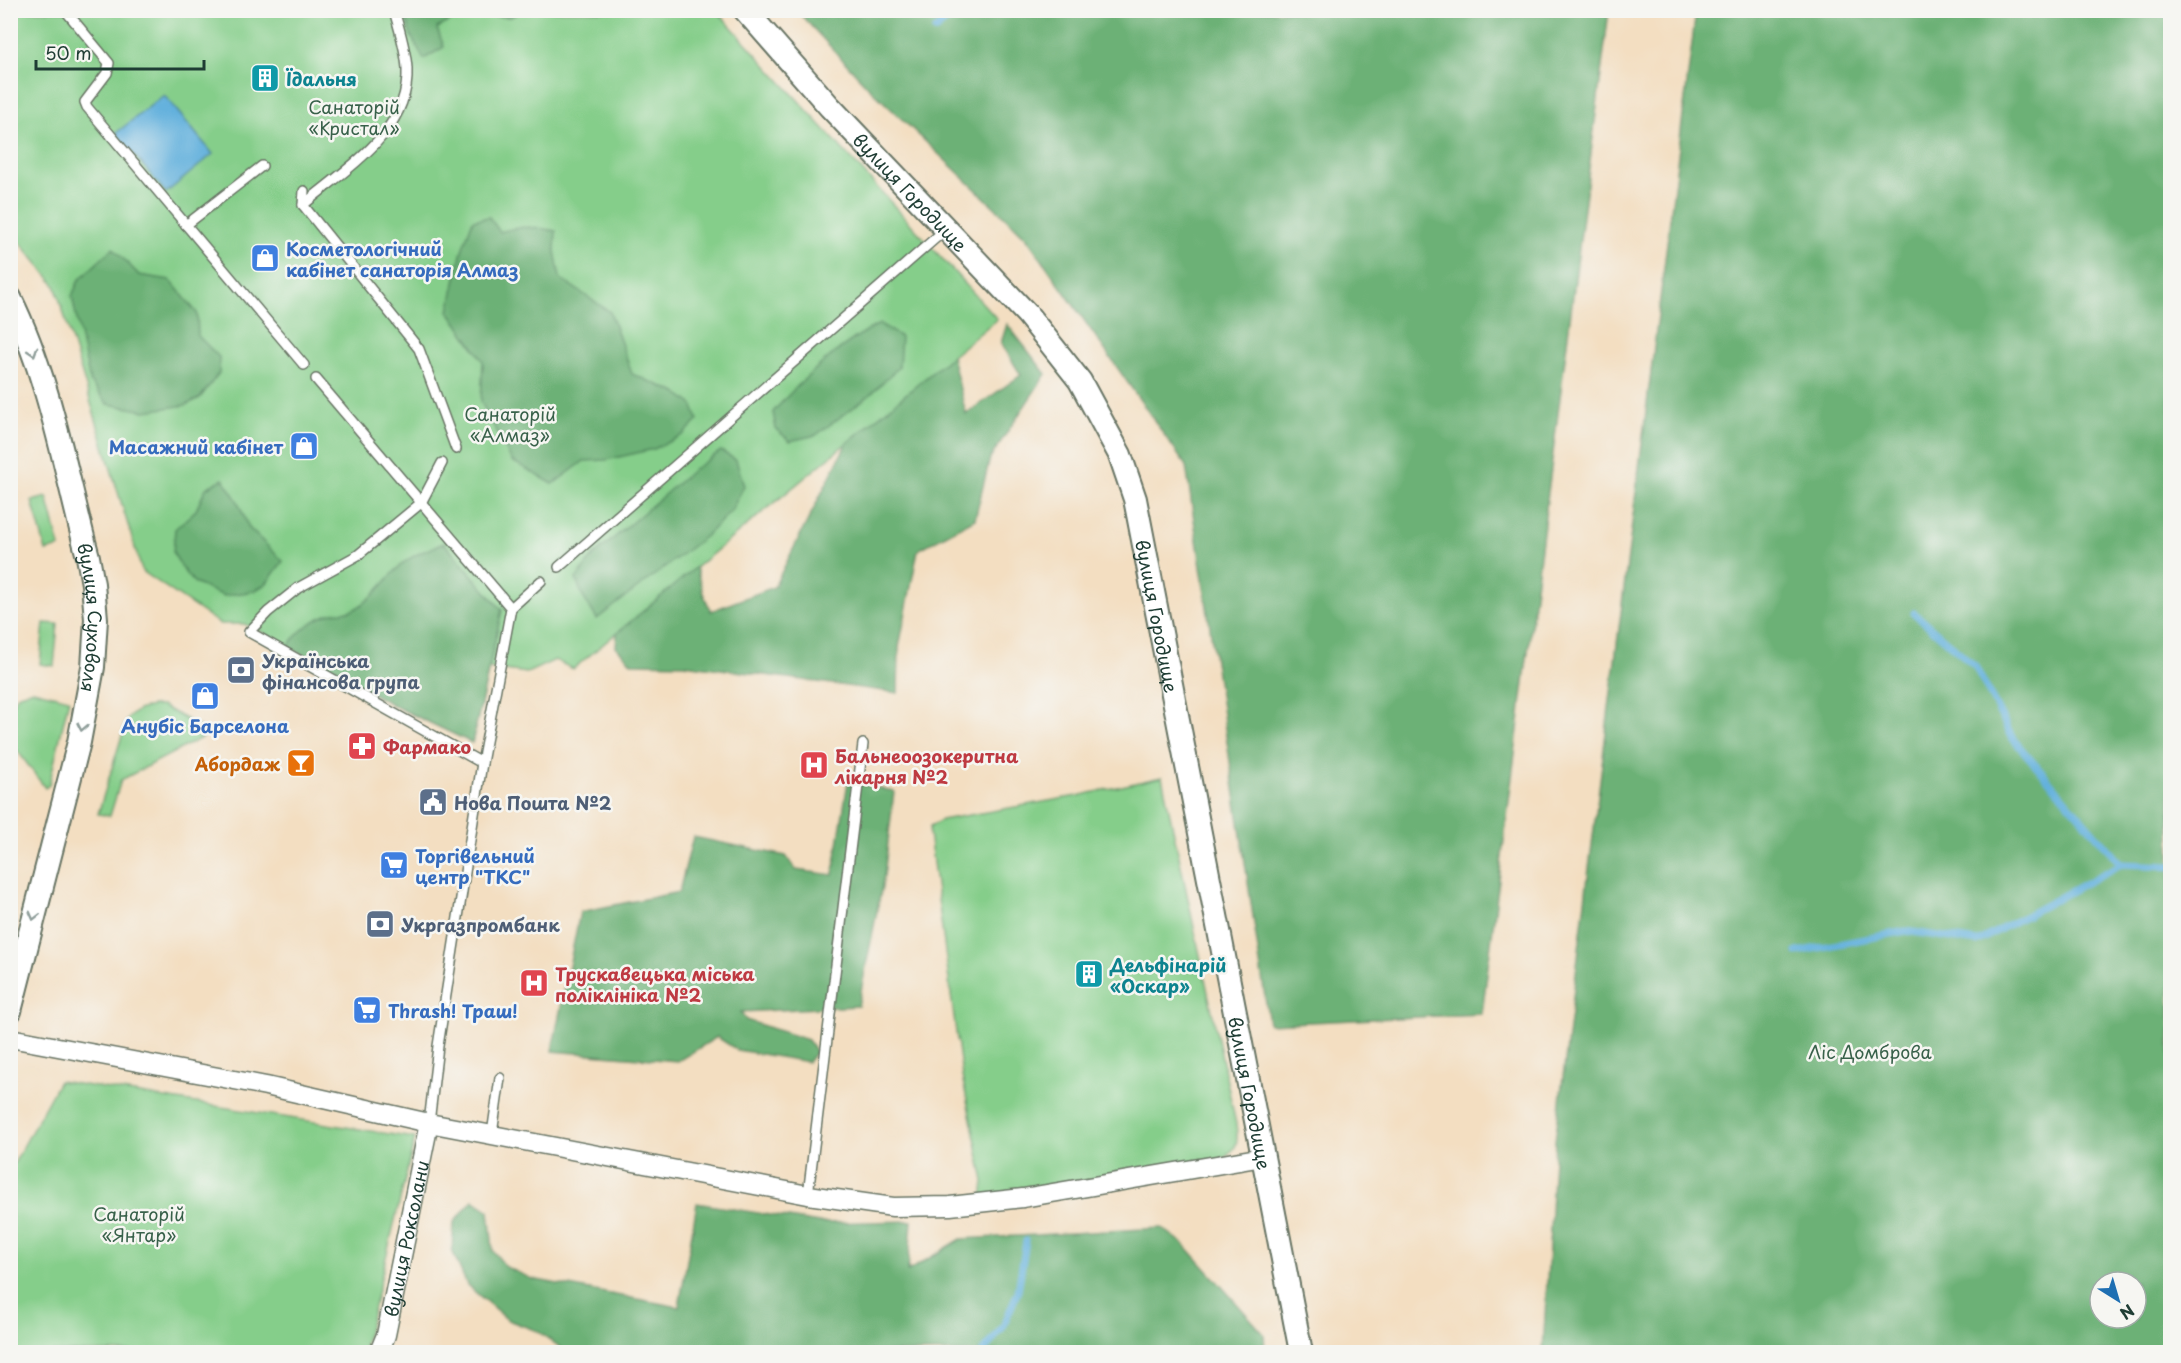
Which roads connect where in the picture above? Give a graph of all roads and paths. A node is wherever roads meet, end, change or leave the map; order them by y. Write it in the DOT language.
graph roads {
  1 [pos="65,10"];
  2 [pos="394,10"];
  3 [pos="744,10"];
  4 [pos="262,166"];
  5 [pos="304,191"];
  6 [pos="303,206"];
  7 [pos="186,225"];
  8 [pos="946,229"];
  9 [pos="10,298"];
  10 [pos="304,365"];
  11 [pos="316,379"];
  12 [pos="456,449"];
  13 [pos="442,463"];
  14 [pos="421,503"];
  15 [pos="559,567"];
  16 [pos="541,581"];
  17 [pos="511,608"];
  18 [pos="863,744"];
  19 [pos="482,763"];
  20 [pos="10,1011"];
  21 [pos="10,1038"];
  22 [pos="500,1077"];
  23 [pos="429,1124"];
  24 [pos="492,1134"];
  25 [pos="1263,1157"];
  26 [pos="808,1195"];
  27 [pos="379,1353"];
  28 [pos="1301,1353"];
  1 -- 7 [label="lane"];
  2 -- 6 [label="lane"];
  3 -- 8 [label="street, вулиця Городище"];
  4 -- 7 [label="lane"];
  5 -- 6 [label="lane"];
  6 -- 12 [label="lane"];
  7 -- 10 [label="lane"];
  8 -- 15 [label="lane"];
  8 -- 25 [label="street, вулиця Городище"];
  9 -- 20 [label="street, вулиця Суховоля, one-way"];
  11 -- 14 [label="lane"];
  13 -- 14 [label="lane"];
  14 -- 17 [label="lane"];
  14 -- 19 [label="lane"];
  16 -- 17 [label="lane"];
  17 -- 19 [label="lane"];
  18 -- 26 [label="lane"];
  19 -- 23 [label="lane"];
  21 -- 23 [label="street"];
  22 -- 24 [label="lane"];
  23 -- 24 [label="street"];
  23 -- 27 [label="street, вулиця Роксолани"];
  24 -- 26 [label="street"];
  25 -- 26 [label="street"];
  25 -- 28 [label="street, вулиця Городище"];
}
